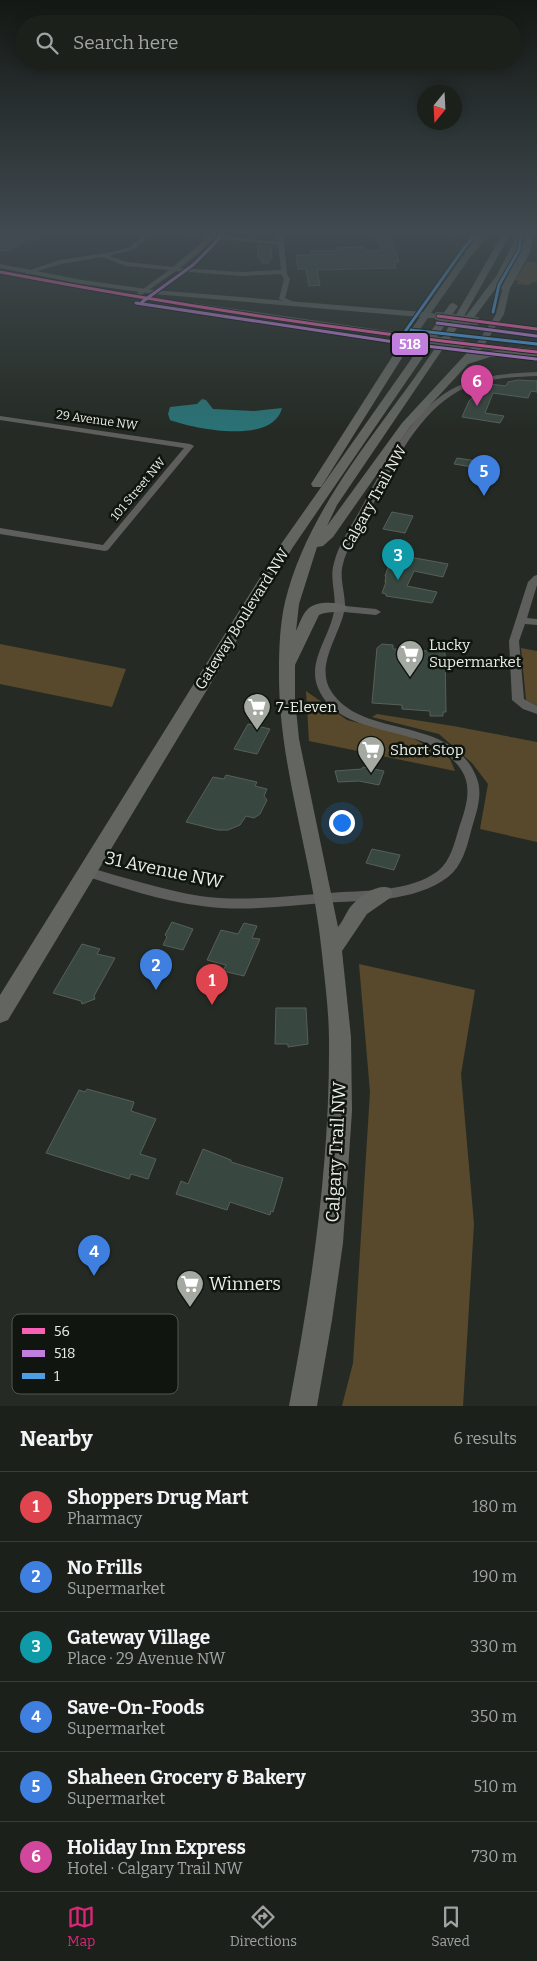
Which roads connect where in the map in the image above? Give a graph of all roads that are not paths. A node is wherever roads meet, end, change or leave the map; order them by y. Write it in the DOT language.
graph roads {
  1 [pos="173,299"];
  2 [pos="211,299"];
  3 [pos="273,299"];
  4 [pos="282,299"];
  5 [pos="435,299"];
  6 [pos="458,299"];
  7 [pos="469,299"];
  8 [pos="485,299"];
  9 [pos="504,299"];
  10 [pos="260,302"];
  11 [pos="300,305"];
  12 [pos="423,314"];
  13 [pos="500,314"];
  14 [pos="495,323"];
  15 [pos="537,328"];
  16 [pos="448,336"];
  17 [pos="406,337"];
  18 [pos="479,346"];
  19 [pos="537,352"];
  20 [pos="465,362"];
  21 [pos="537,374"];
  22 [pos="0,418"];
  23 [pos="190,446"];
  24 [pos="0,531"];
  25 [pos="286,547"];
  26 [pos="306,553"];
  27 [pos="537,578"];
  28 [pos="340,608"];
  29 [pos="376,612"];
  30 [pos="520,620"];
  31 [pos="537,622"];
  32 [pos="286,669"];
  33 [pos="537,710"];
  34 [pos="86,872"];
  35 [pos="383,893"];
  36 [pos="323,898"];
  37 [pos="332,950"];
  38 [pos="0,1014"];
  39 [pos="303,1406"];
  1 -- 17 [label="main road"];
  2 -- 10 [label="main road"];
  3 -- 10 [label="street"];
  4 -- 11 [label="street"];
  5 -- 12 [label="main road"];
  6 -- 25 [label="highway, Gateway Boulevard NW"];
  7 -- 16 [label="highway, Calgary Trail NW"];
  8 -- 16 [label="highway"];
  9 -- 13 [label="main road"];
  10 -- 11 [label="main road"];
  11 -- 12 [label="main road"];
  12 -- 14 [label="main road, bridge"];
  12 -- 17 [label="main road"];
  13 -- 14 [label="main road"];
  13 -- 15 [label="main road"];
  14 -- 15 [label="main road"];
  14 -- 18 [label="main road"];
  16 -- 26 [label="highway, Calgary Trail NW"];
  17 -- 18 [label="main road, bridge"];
  17 -- 25 [label="highway"];
  18 -- 19 [label="main road"];
  18 -- 20 [label="highway"];
  19 -- 20 [label="highway"];
  20 -- 26 [label="highway"];
  21 -- 28 [label="street, Calgary Trail NW"];
  22 -- 23 [label="street, 29 Avenue NW"];
  23 -- 24 [label="street, 101 Street NW"];
  25 -- 34 [label="highway, Gateway Boulevard NW"];
  26 -- 32 [label="highway, Calgary Trail NW"];
  27 -- 30 [label="street"];
  28 -- 29 [label="street"];
  28 -- 32 [label="highway"];
  28 -- 35 [label="street, Calgary Trail NW"];
  30 -- 31 [label="street"];
  30 -- 33 [label="street"];
  32 -- 36 [label="highway, Calgary Trail NW"];
  34 -- 36 [label="street, 31 Avenue NW"];
  34 -- 38 [label="highway, Gateway Boulevard NW"];
  35 -- 36 [label="street, Calgary Trail NW"];
  35 -- 37 [label="highway"];
  36 -- 37 [label="highway, Calgary Trail NW"];
  37 -- 39 [label="highway, Calgary Trail NW"];
}
